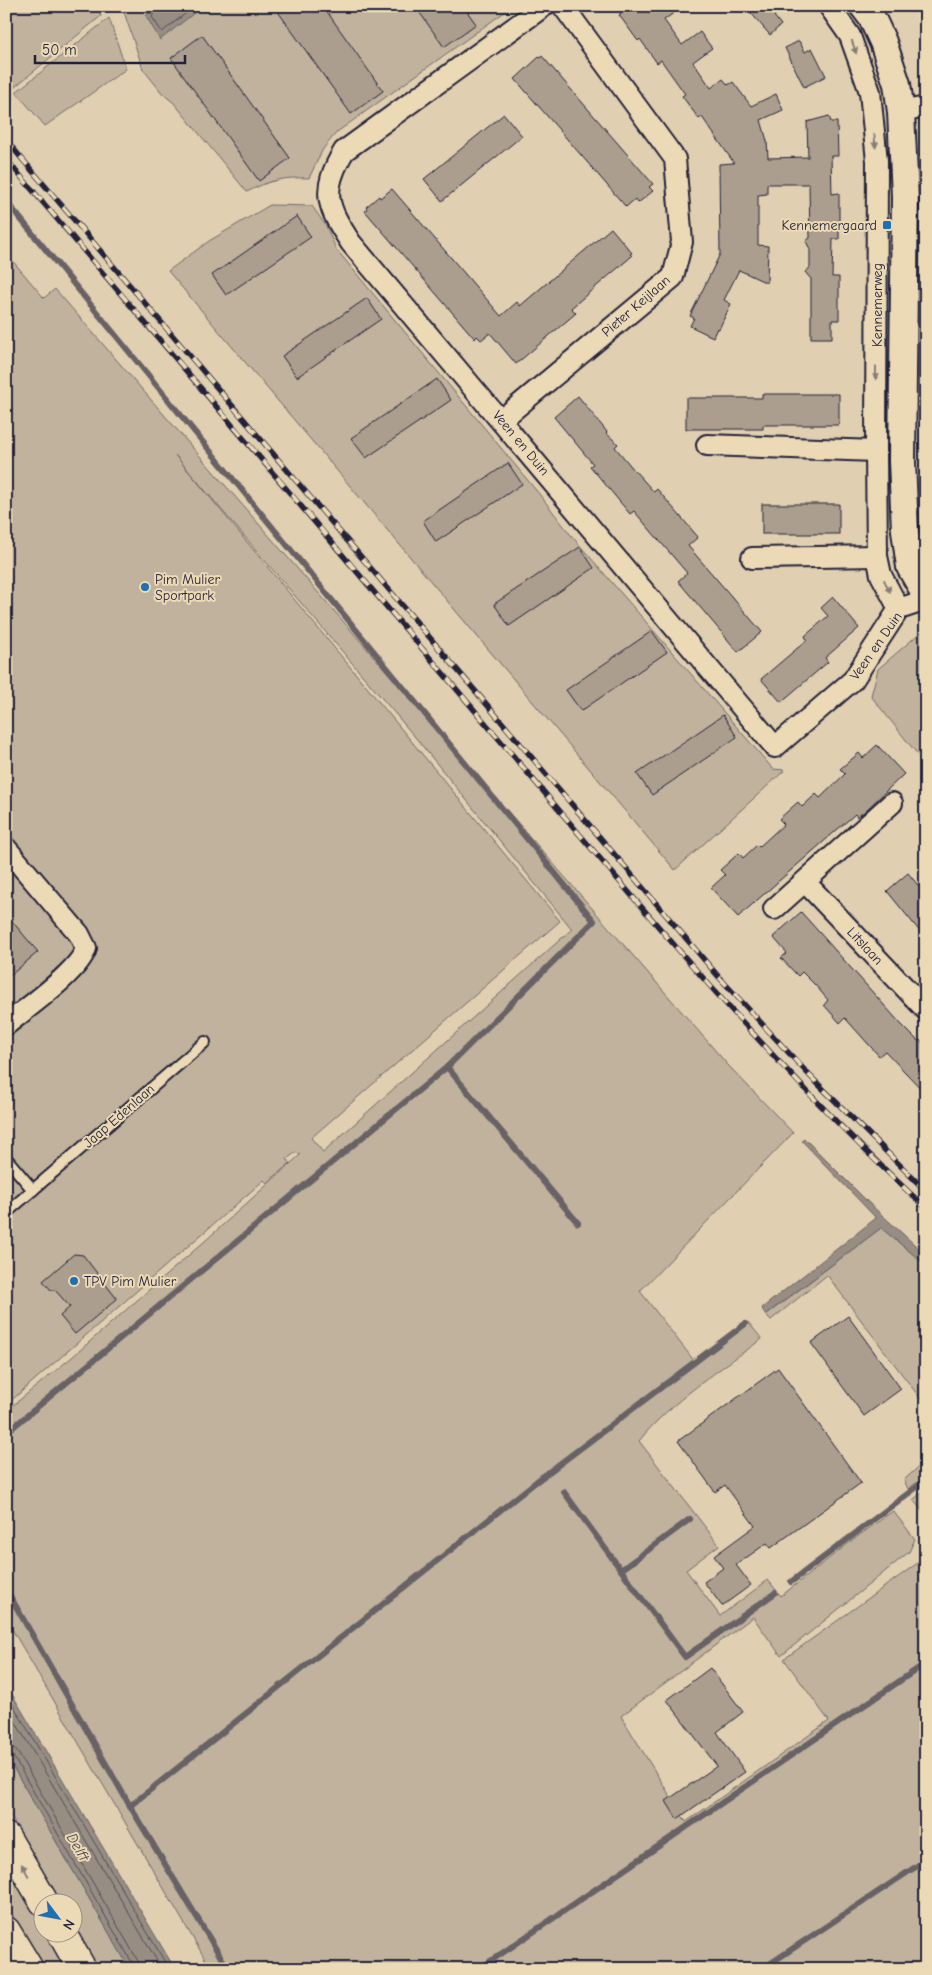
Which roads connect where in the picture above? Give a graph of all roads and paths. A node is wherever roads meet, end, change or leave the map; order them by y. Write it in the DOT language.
graph roads {
  1 [pos="544,6"];
  2 [pos="562,6"];
  3 [pos="829,6"];
  4 [pos="863,6"];
  5 [pos="926,107"];
  6 [pos="901,112"];
  7 [pos="501,420"];
  8 [pos="707,445"];
  9 [pos="876,452"];
  10 [pos="878,556"];
  11 [pos="752,558"];
  12 [pos="926,595"];
  13 [pos="926,600"];
  14 [pos="898,609"];
  15 [pos="892,804"];
  16 [pos="6,848"];
  17 [pos="805,882"];
  18 [pos="774,909"];
  19 [pos="926,1010"];
  20 [pos="6,1025"];
  21 [pos="205,1042"];
  22 [pos="6,1158"];
  23 [pos="33,1190"];
  24 [pos="6,1213"];
  25 [pos="6,1837"];
  26 [pos="38,1892"];
  27 [pos="6,1931"];
  28 [pos="67,1942"];
  29 [pos="28,1969"];
  30 [pos="82,1969"];
  1 -- 7 [label="street, Veen en Duin"];
  2 -- 7 [label="street, Pieter Keijlaan"];
  3 -- 9 [label="street, Kennemerweg, one-way"];
  4 -- 6 [label="street, Kennemerweg"];
  5 -- 6 [label="street"];
  6 -- 12 [label="street, Kennemerweg"];
  7 -- 14 [label="street, Veen en Duin"];
  8 -- 9 [label="street"];
  9 -- 10 [label="street, Kennemerweg"];
  10 -- 11 [label="street"];
  10 -- 14 [label="street, Kennemerweg, one-way"];
  13 -- 14 [label="street, Veen en Duin"];
  15 -- 17 [label="street"];
  16 -- 20 [label="street"];
  17 -- 18 [label="street"];
  17 -- 19 [label="street, Litslaan"];
  21 -- 23 [label="lane, Jaap Edenlaan"];
  22 -- 23 [label="lane"];
  23 -- 24 [label="lane, Jaap Edenlaan"];
  26 -- 25 [label="main road, one-way"];
  27 -- 29 [label="main road"];
  28 -- 30 [label="main road"];
}
